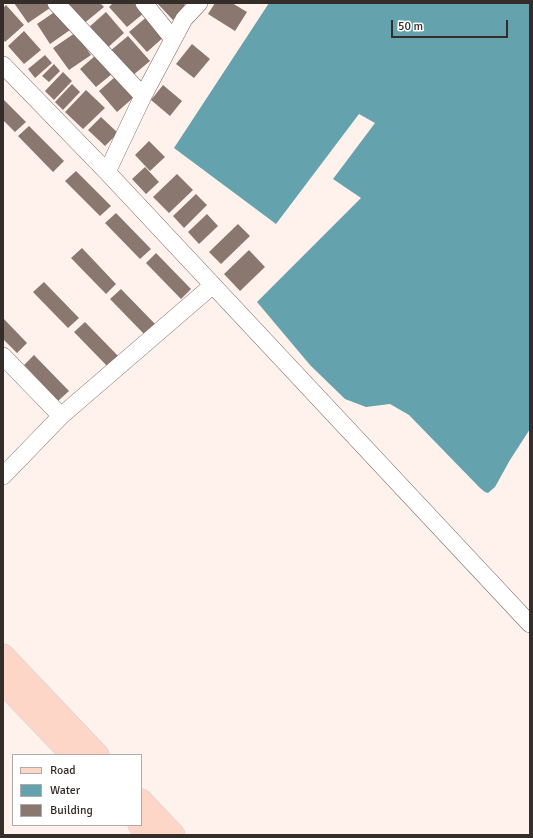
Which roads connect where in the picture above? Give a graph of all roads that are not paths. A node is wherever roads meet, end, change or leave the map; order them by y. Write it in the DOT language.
graph roads {
  1 [pos="56,3"];
  2 [pos="144,3"];
  3 [pos="199,3"];
  4 [pos="173,40"];
  5 [pos="3,65"];
  6 [pos="143,96"];
  7 [pos="107,172"];
  8 [pos="213,285"];
  9 [pos="3,356"];
  10 [pos="61,416"];
  11 [pos="3,476"];
  12 [pos="530,624"];
  13 [pos="3,655"];
  14 [pos="6,692"];
  15 [pos="71,754"];
  16 [pos="97,754"];
  17 [pos="142,801"];
  18 [pos="140,826"];
  19 [pos="149,835"];
  20 [pos="174,835"];
  1 -- 6 [label="street"];
  2 -- 4 [label="street"];
  3 -- 4 [label="street"];
  4 -- 6 [label="street"];
  5 -- 7 [label="street"];
  6 -- 7 [label="street"];
  7 -- 8 [label="street"];
  8 -- 10 [label="street"];
  8 -- 12 [label="street"];
  9 -- 10 [label="street"];
  10 -- 11 [label="street"];
  13 -- 16 [label="main road"];
  14 -- 15 [label="main road"];
  17 -- 20 [label="main road"];
  18 -- 19 [label="main road"];
}
